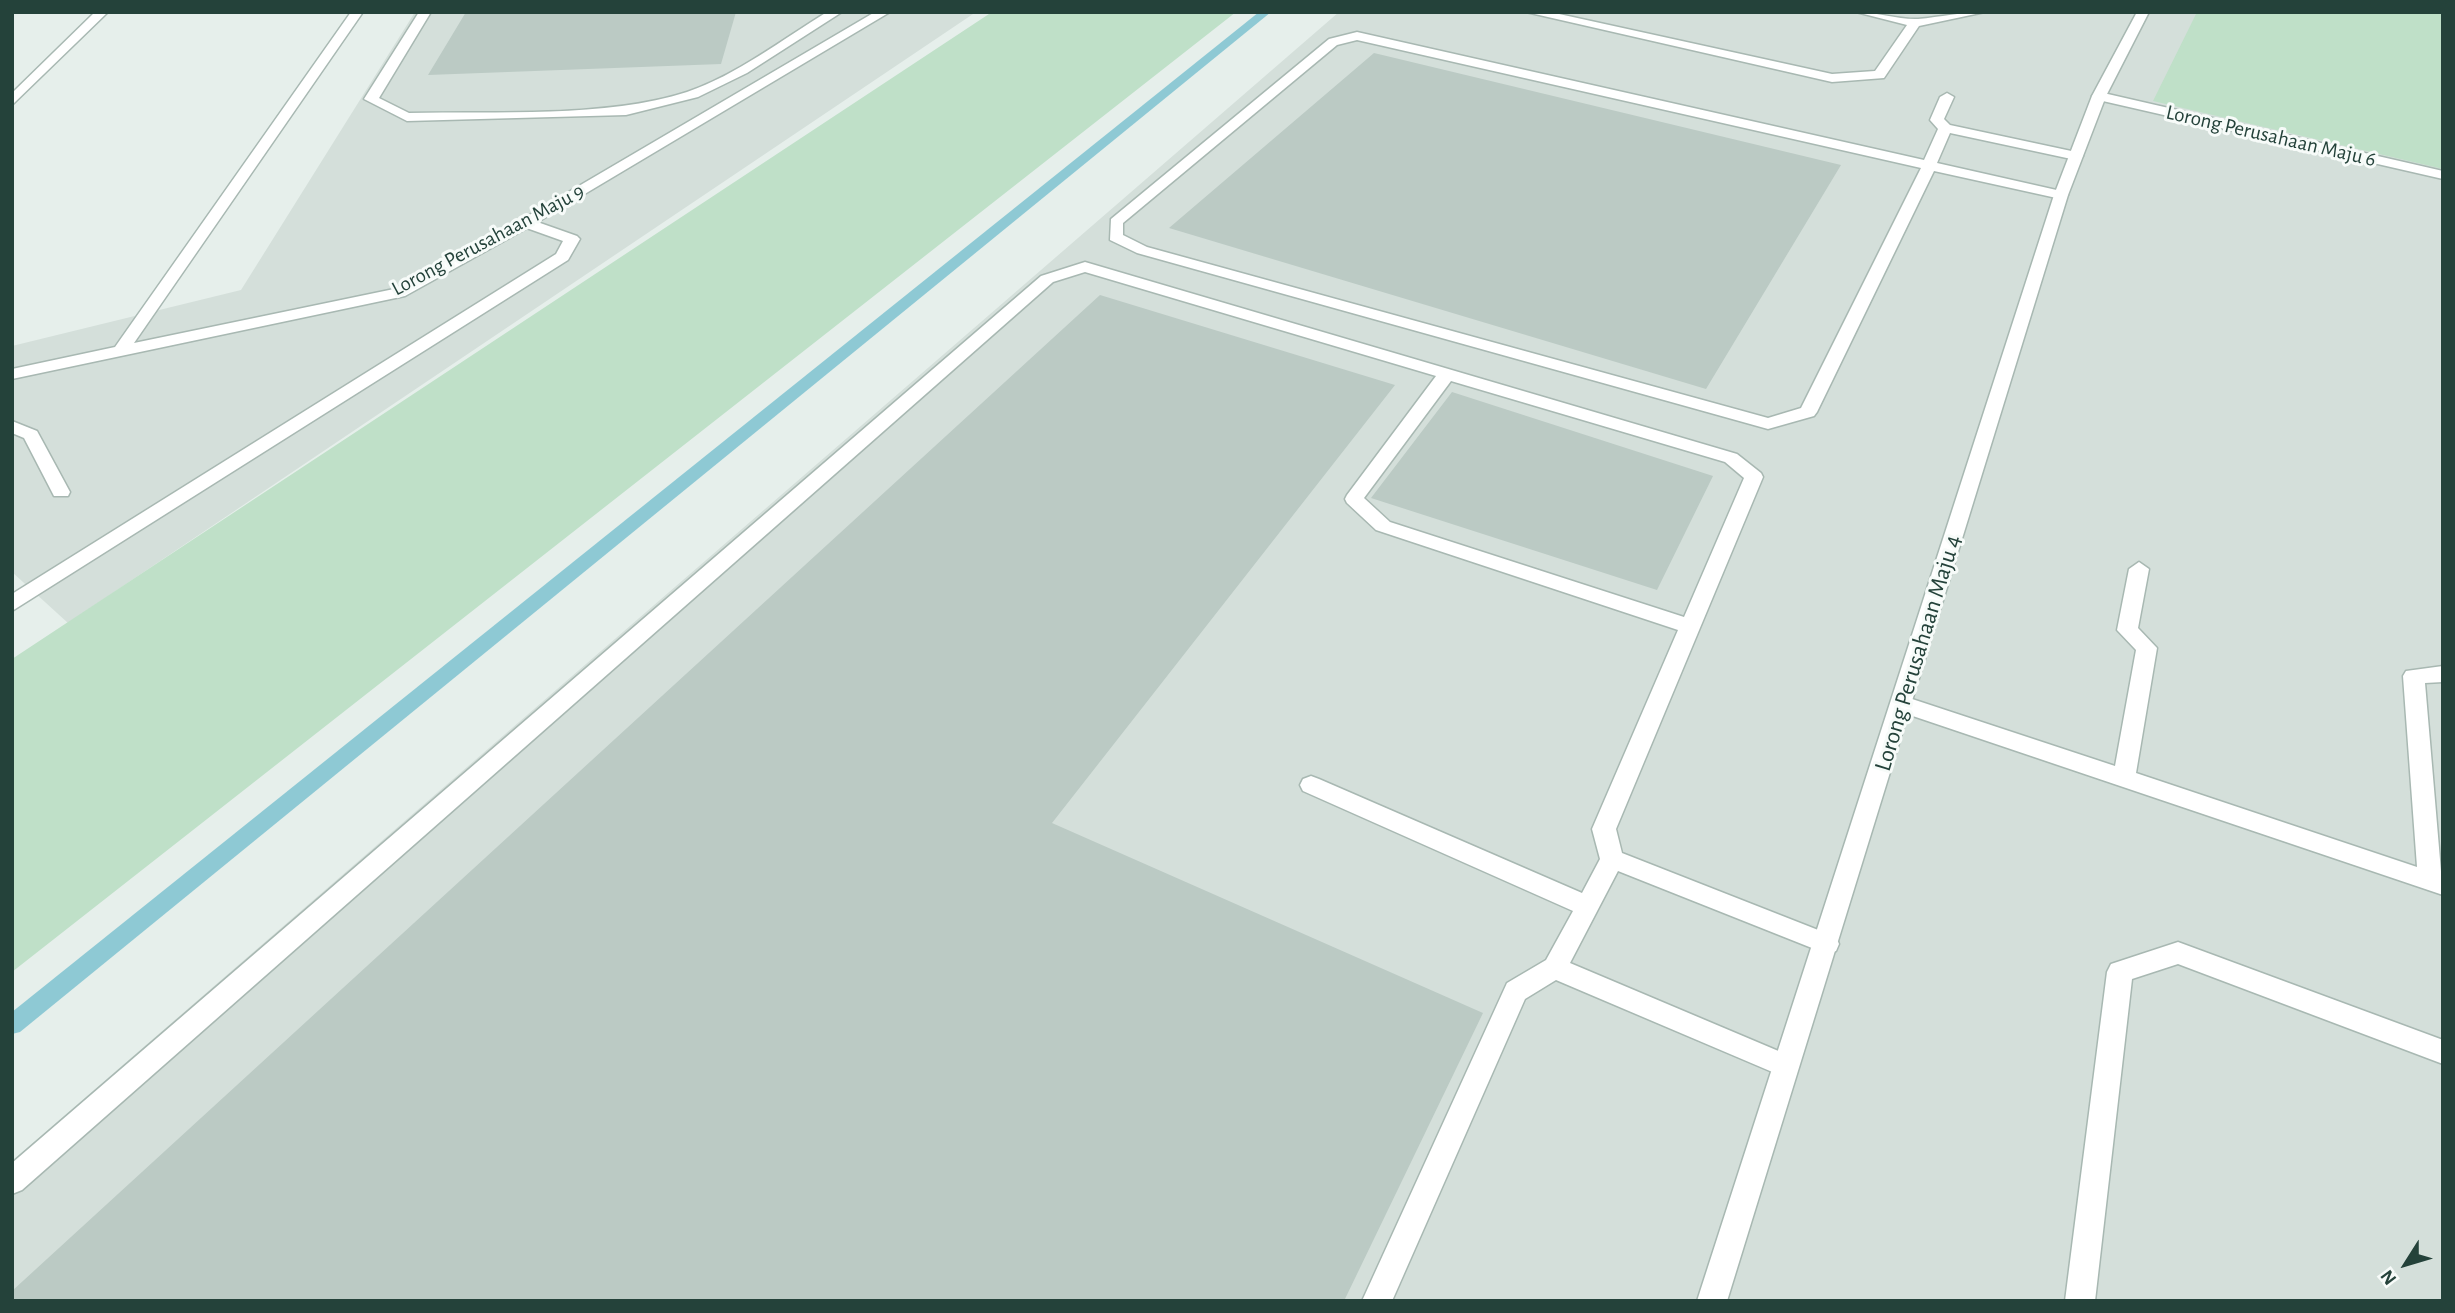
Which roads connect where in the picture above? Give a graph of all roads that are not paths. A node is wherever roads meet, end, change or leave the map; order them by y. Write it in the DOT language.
graph roads {
  1 [pos="102,12"];
  2 [pos="357,12"];
  3 [pos="425,12"];
  4 [pos="836,12"];
  5 [pos="884,12"];
  6 [pos="1531,12"];
  7 [pos="1861,12"];
  8 [pos="1979,12"];
  9 [pos="2143,12"];
  10 [pos="1915,23"];
  11 [pos="2099,96"];
  12 [pos="1947,97"];
  13 [pos="12,101"];
  14 [pos="1945,128"];
  15 [pos="2076,156"];
  16 [pos="1929,166"];
  17 [pos="2443,175"];
  18 [pos="2061,195"];
  19 [pos="526,223"];
  20 [pos="120,352"];
  21 [pos="12,374"];
  22 [pos="1447,374"];
  23 [pos="12,426"];
  24 [pos="61,492"];
  25 [pos="2139,569"];
  26 [pos="12,604"];
  27 [pos="1692,627"];
  28 [pos="2443,674"];
  29 [pos="1903,704"];
  30 [pos="2124,778"];
  31 [pos="1311,785"];
  32 [pos="1612,859"];
  33 [pos="2437,883"];
  34 [pos="1587,906"];
  35 [pos="1828,944"];
  36 [pos="1555,968"];
  37 [pos="2443,1052"];
  38 [pos="1786,1066"];
  39 [pos="12,1181"];
  40 [pos="1377,1301"];
  41 [pos="1712,1301"];
  42 [pos="2080,1301"];
  1 -- 13 [label="street"];
  2 -- 20 [label="street"];
  3 -- 4 [label="street"];
  5 -- 19 [label="street, Lorong Perusahaan Maju 9"];
  6 -- 10 [label="street"];
  7 -- 10 [label="street"];
  8 -- 10 [label="street"];
  9 -- 11 [label="street, Lorong Perusahaan Maju 4"];
  11 -- 15 [label="street, Lorong Perusahaan Maju 4"];
  11 -- 17 [label="street, Lorong Perusahaan Maju 6"];
  12 -- 14 [label="street"];
  14 -- 15 [label="street"];
  14 -- 16 [label="street"];
  15 -- 18 [label="street, Lorong Perusahaan Maju 4"];
  16 -- 16 [label="street"];
  16 -- 18 [label="street"];
  18 -- 29 [label="street, Lorong Perusahaan Maju 4"];
  19 -- 20 [label="street, Lorong Perusahaan Maju 9"];
  19 -- 26 [label="street"];
  20 -- 21 [label="street, Lorong Perusahaan Maju 9"];
  22 -- 27 [label="street"];
  22 -- 27 [label="street"];
  22 -- 39 [label="street"];
  23 -- 24 [label="street"];
  25 -- 30 [label="street"];
  27 -- 32 [label="street"];
  28 -- 33 [label="street"];
  29 -- 30 [label="street"];
  29 -- 35 [label="street, Lorong Perusahaan Maju 4"];
  30 -- 33 [label="street"];
  31 -- 34 [label="street"];
  32 -- 34 [label="street"];
  32 -- 35 [label="street"];
  34 -- 36 [label="street"];
  35 -- 38 [label="street, Lorong Perusahaan Maju 4"];
  36 -- 38 [label="street"];
  36 -- 40 [label="street"];
  37 -- 42 [label="street"];
  38 -- 41 [label="street, Lorong Perusahaan Maju 4"];
}
